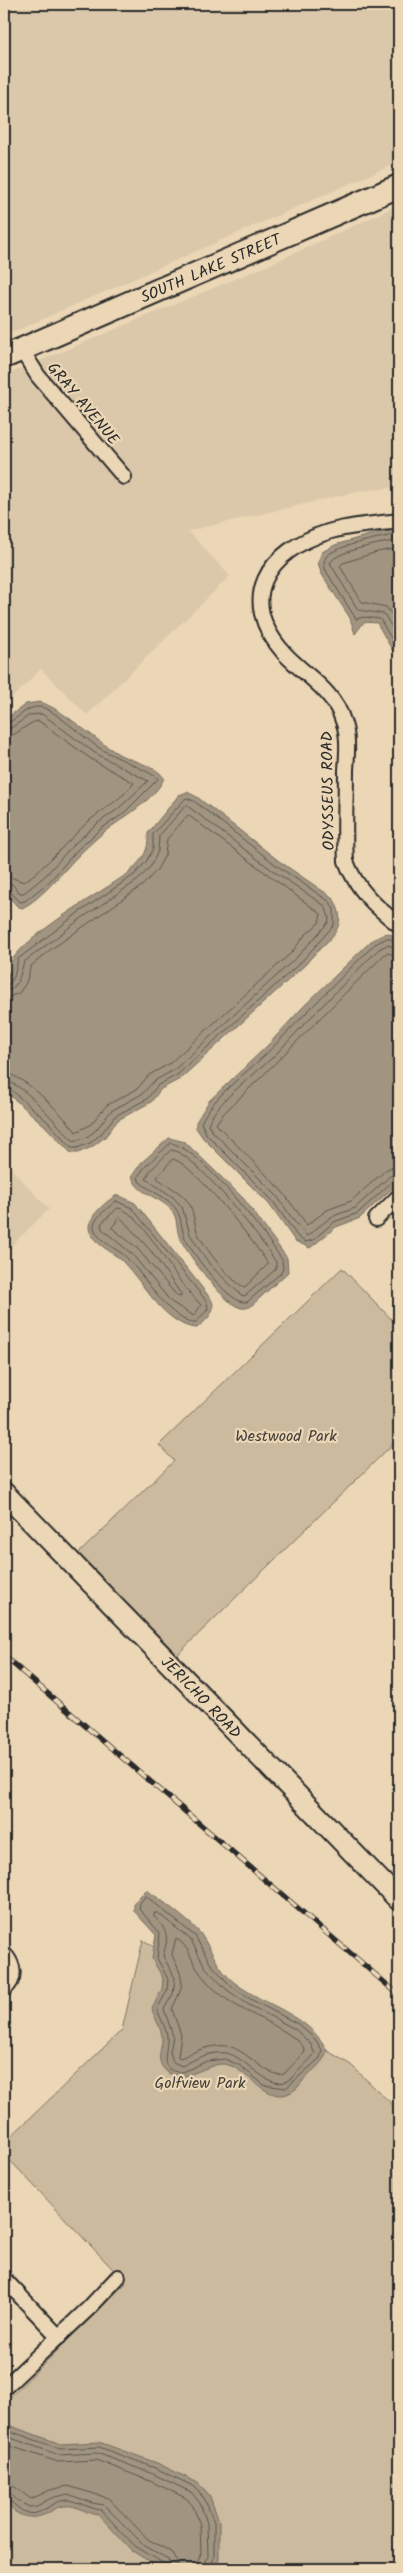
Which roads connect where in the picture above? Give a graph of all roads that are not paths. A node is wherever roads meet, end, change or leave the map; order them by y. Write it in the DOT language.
graph roads {
  1 [pos="399,186"];
  2 [pos="12,353"];
  3 [pos="124,477"];
  4 [pos="399,521"];
  5 [pos="399,925"];
  6 [pos="399,1196"];
  7 [pos="376,1219"];
  8 [pos="4,1494"];
  9 [pos="399,1900"];
  10 [pos="4,1954"];
  11 [pos="4,1989"];
  12 [pos="118,2277"];
  13 [pos="4,2279"];
  14 [pos="59,2336"];
  15 [pos="4,2388"];
  1 -- 2 [label="main road, SOUTH LAKE STREET"];
  2 -- 3 [label="street, GRAY AVENUE"];
  4 -- 5 [label="street, ODYSSEUS ROAD"];
  6 -- 7 [label="street"];
  8 -- 9 [label="main road, JERICHO ROAD"];
  10 -- 11 [label="street"];
  12 -- 14 [label="street"];
  13 -- 14 [label="street"];
  14 -- 15 [label="street"];
}
